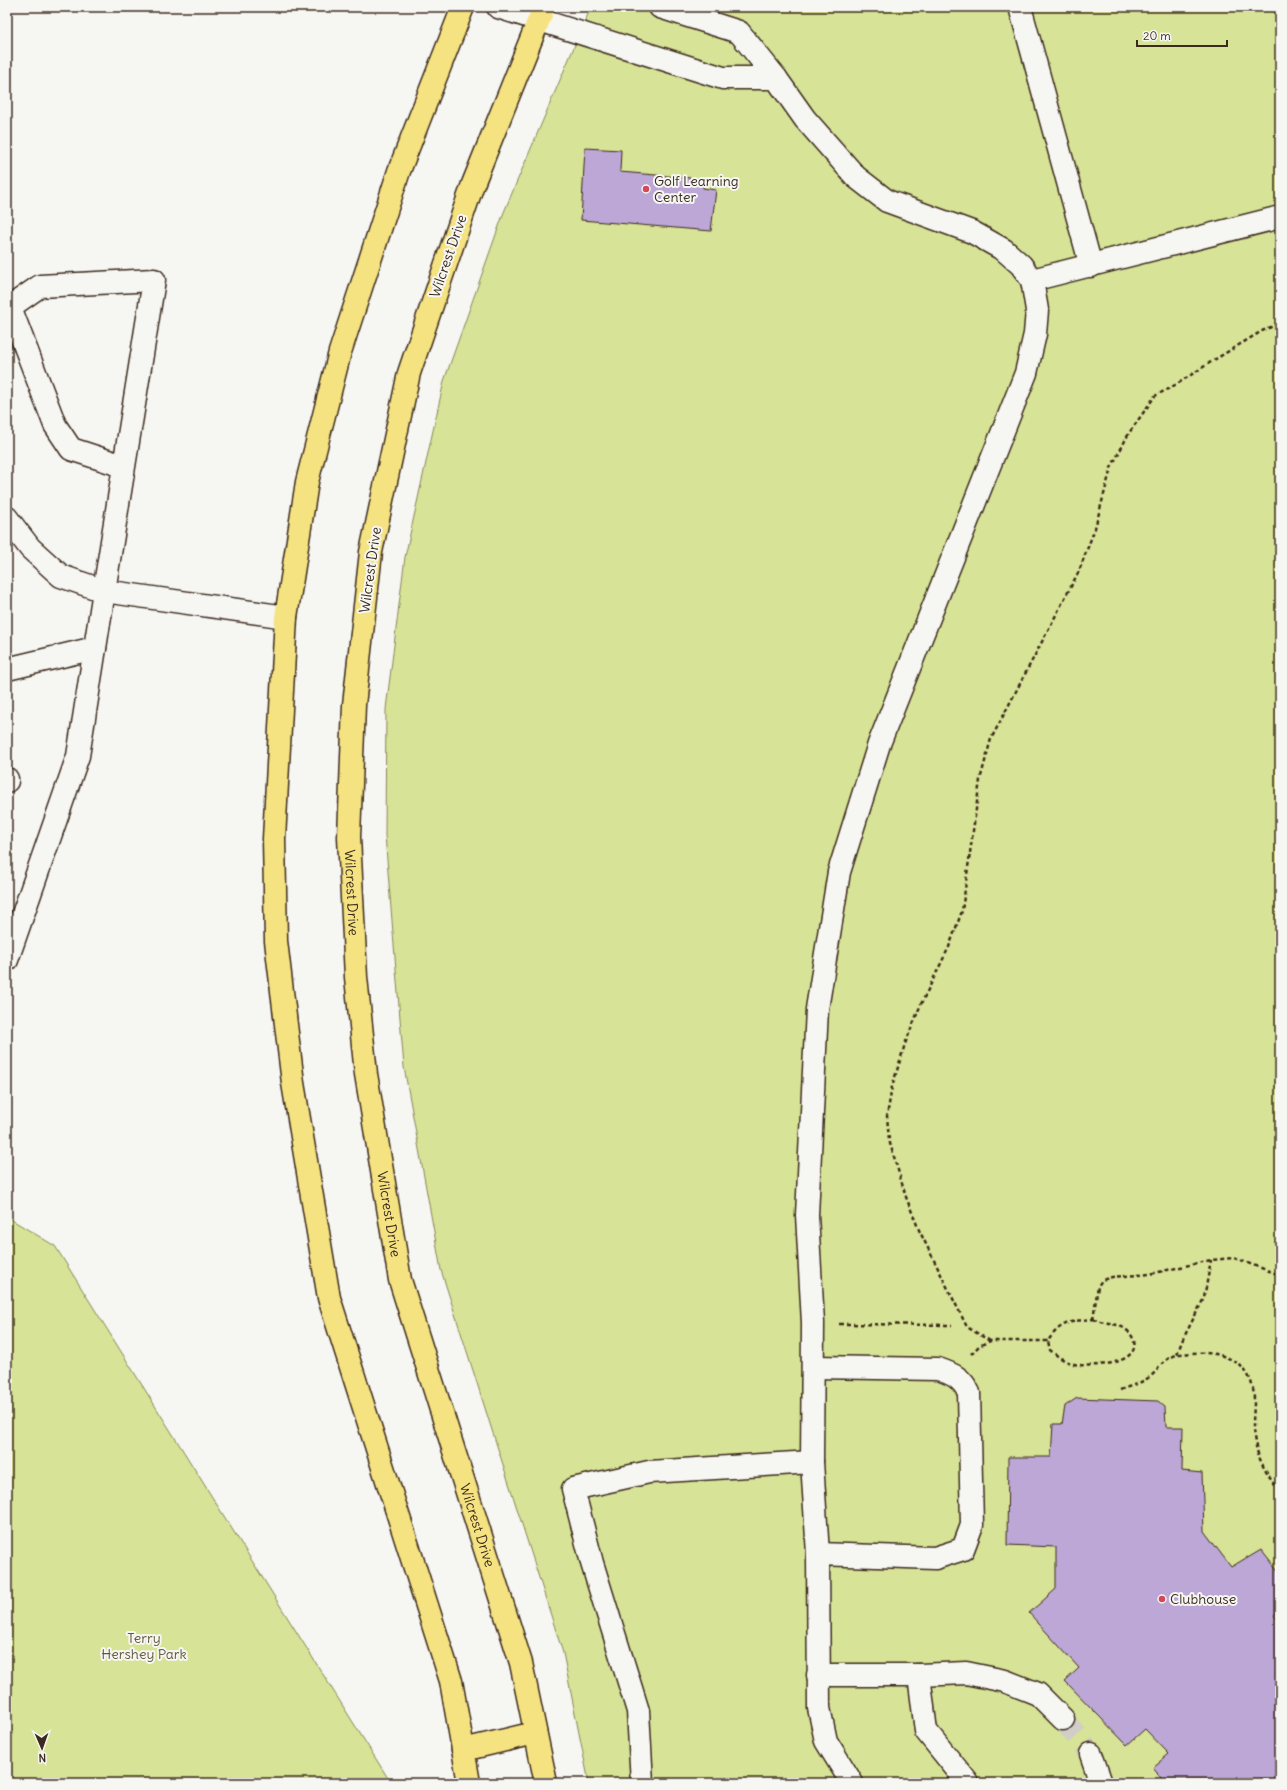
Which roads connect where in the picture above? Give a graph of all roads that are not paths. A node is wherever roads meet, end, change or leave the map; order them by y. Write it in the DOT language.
graph roads {
  1 [pos="463,7"];
  2 [pos="498,7"];
  3 [pos="660,7"];
  4 [pos="1020,7"];
  5 [pos="541,14"];
  6 [pos="776,78"];
  7 [pos="1280,217"];
  8 [pos="1091,266"];
  9 [pos="1032,280"];
  10 [pos="123,466"];
  11 [pos="7,518"];
  12 [pos="104,592"];
  13 [pos="286,617"];
  14 [pos="95,648"];
  15 [pos="7,670"];
  16 [pos="7,960"];
  17 [pos="814,1367"];
  18 [pos="812,1462"];
  19 [pos="818,1554"];
  20 [pos="818,1675"];
  21 [pos="920,1675"];
  22 [pos="1063,1719"];
  23 [pos="535,1733"];
  24 [pos="463,1750"];
  25 [pos="1091,1754"];
  26 [pos="469,1783"];
  27 [pos="546,1783"];
  28 [pos="642,1783"];
  29 [pos="852,1783"];
  30 [pos="968,1783"];
  31 [pos="1101,1783"];
  1 -- 13 [label="main road"];
  2 -- 5 [label="street"];
  3 -- 6 [label="street"];
  4 -- 8 [label="street"];
  5 -- 6 [label="street"];
  5 -- 23 [label="main road, Wilcrest Drive"];
  6 -- 9 [label="street"];
  7 -- 8 [label="street"];
  8 -- 9 [label="street"];
  9 -- 17 [label="street"];
  10 -- 10 [label="street"];
  10 -- 12 [label="street"];
  11 -- 12 [label="street"];
  12 -- 13 [label="street"];
  12 -- 14 [label="street"];
  13 -- 24 [label="main road"];
  14 -- 15 [label="street"];
  14 -- 16 [label="street"];
  17 -- 18 [label="street"];
  17 -- 19 [label="street"];
  18 -- 19 [label="street"];
  18 -- 28 [label="street"];
  19 -- 20 [label="street"];
  20 -- 21 [label="street"];
  20 -- 29 [label="street"];
  21 -- 22 [label="street"];
  21 -- 30 [label="street"];
  23 -- 24 [label="main road"];
  23 -- 27 [label="main road, Wilcrest Drive"];
  24 -- 26 [label="main road"];
  25 -- 31 [label="street"];
}
